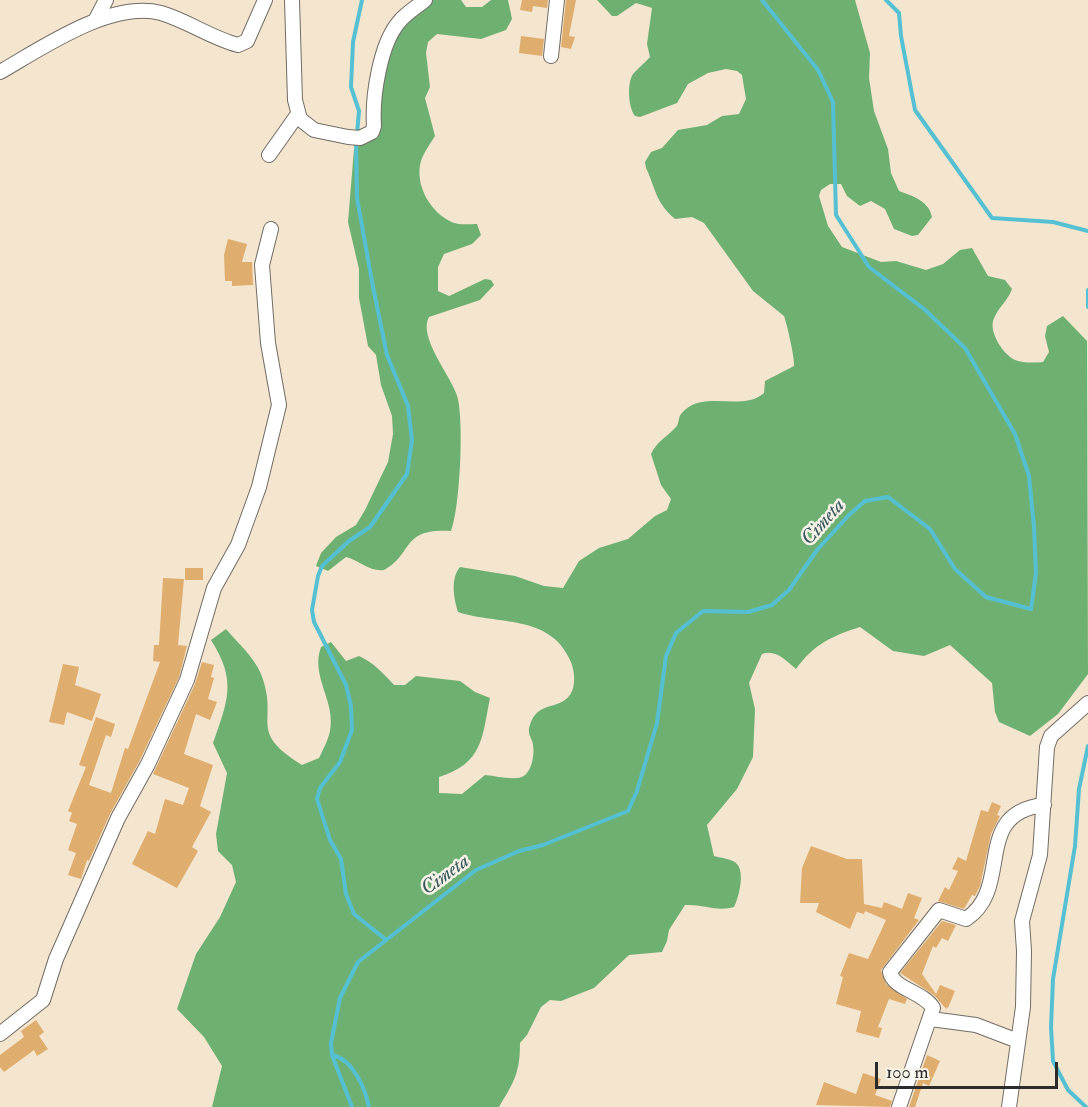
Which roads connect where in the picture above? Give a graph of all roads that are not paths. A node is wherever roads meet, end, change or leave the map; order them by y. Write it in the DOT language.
graph roads {
  1 [pos="106,0"];
  2 [pos="265,0"];
  3 [pos="292,0"];
  4 [pos="425,0"];
  5 [pos="557,0"];
  6 [pos="95,21"];
  7 [pos="551,56"];
  8 [pos="0,72"];
  9 [pos="298,114"];
  10 [pos="269,155"];
  11 [pos="271,229"];
  12 [pos="1088,703"];
  13 [pos="1044,805"];
  14 [pos="931,1019"];
  15 [pos="0,1034"];
  16 [pos="1018,1041"];
  17 [pos="899,1107"];
  18 [pos="1009,1107"];
  1 -- 6 [label="street"];
  2 -- 6 [label="street"];
  3 -- 9 [label="street"];
  4 -- 9 [label="street"];
  5 -- 7 [label="street"];
  6 -- 8 [label="street"];
  9 -- 10 [label="street"];
  11 -- 15 [label="street"];
  12 -- 13 [label="street"];
  13 -- 14 [label="street"];
  13 -- 16 [label="street"];
  14 -- 16 [label="street"];
  14 -- 17 [label="street"];
  16 -- 18 [label="street"];
}
